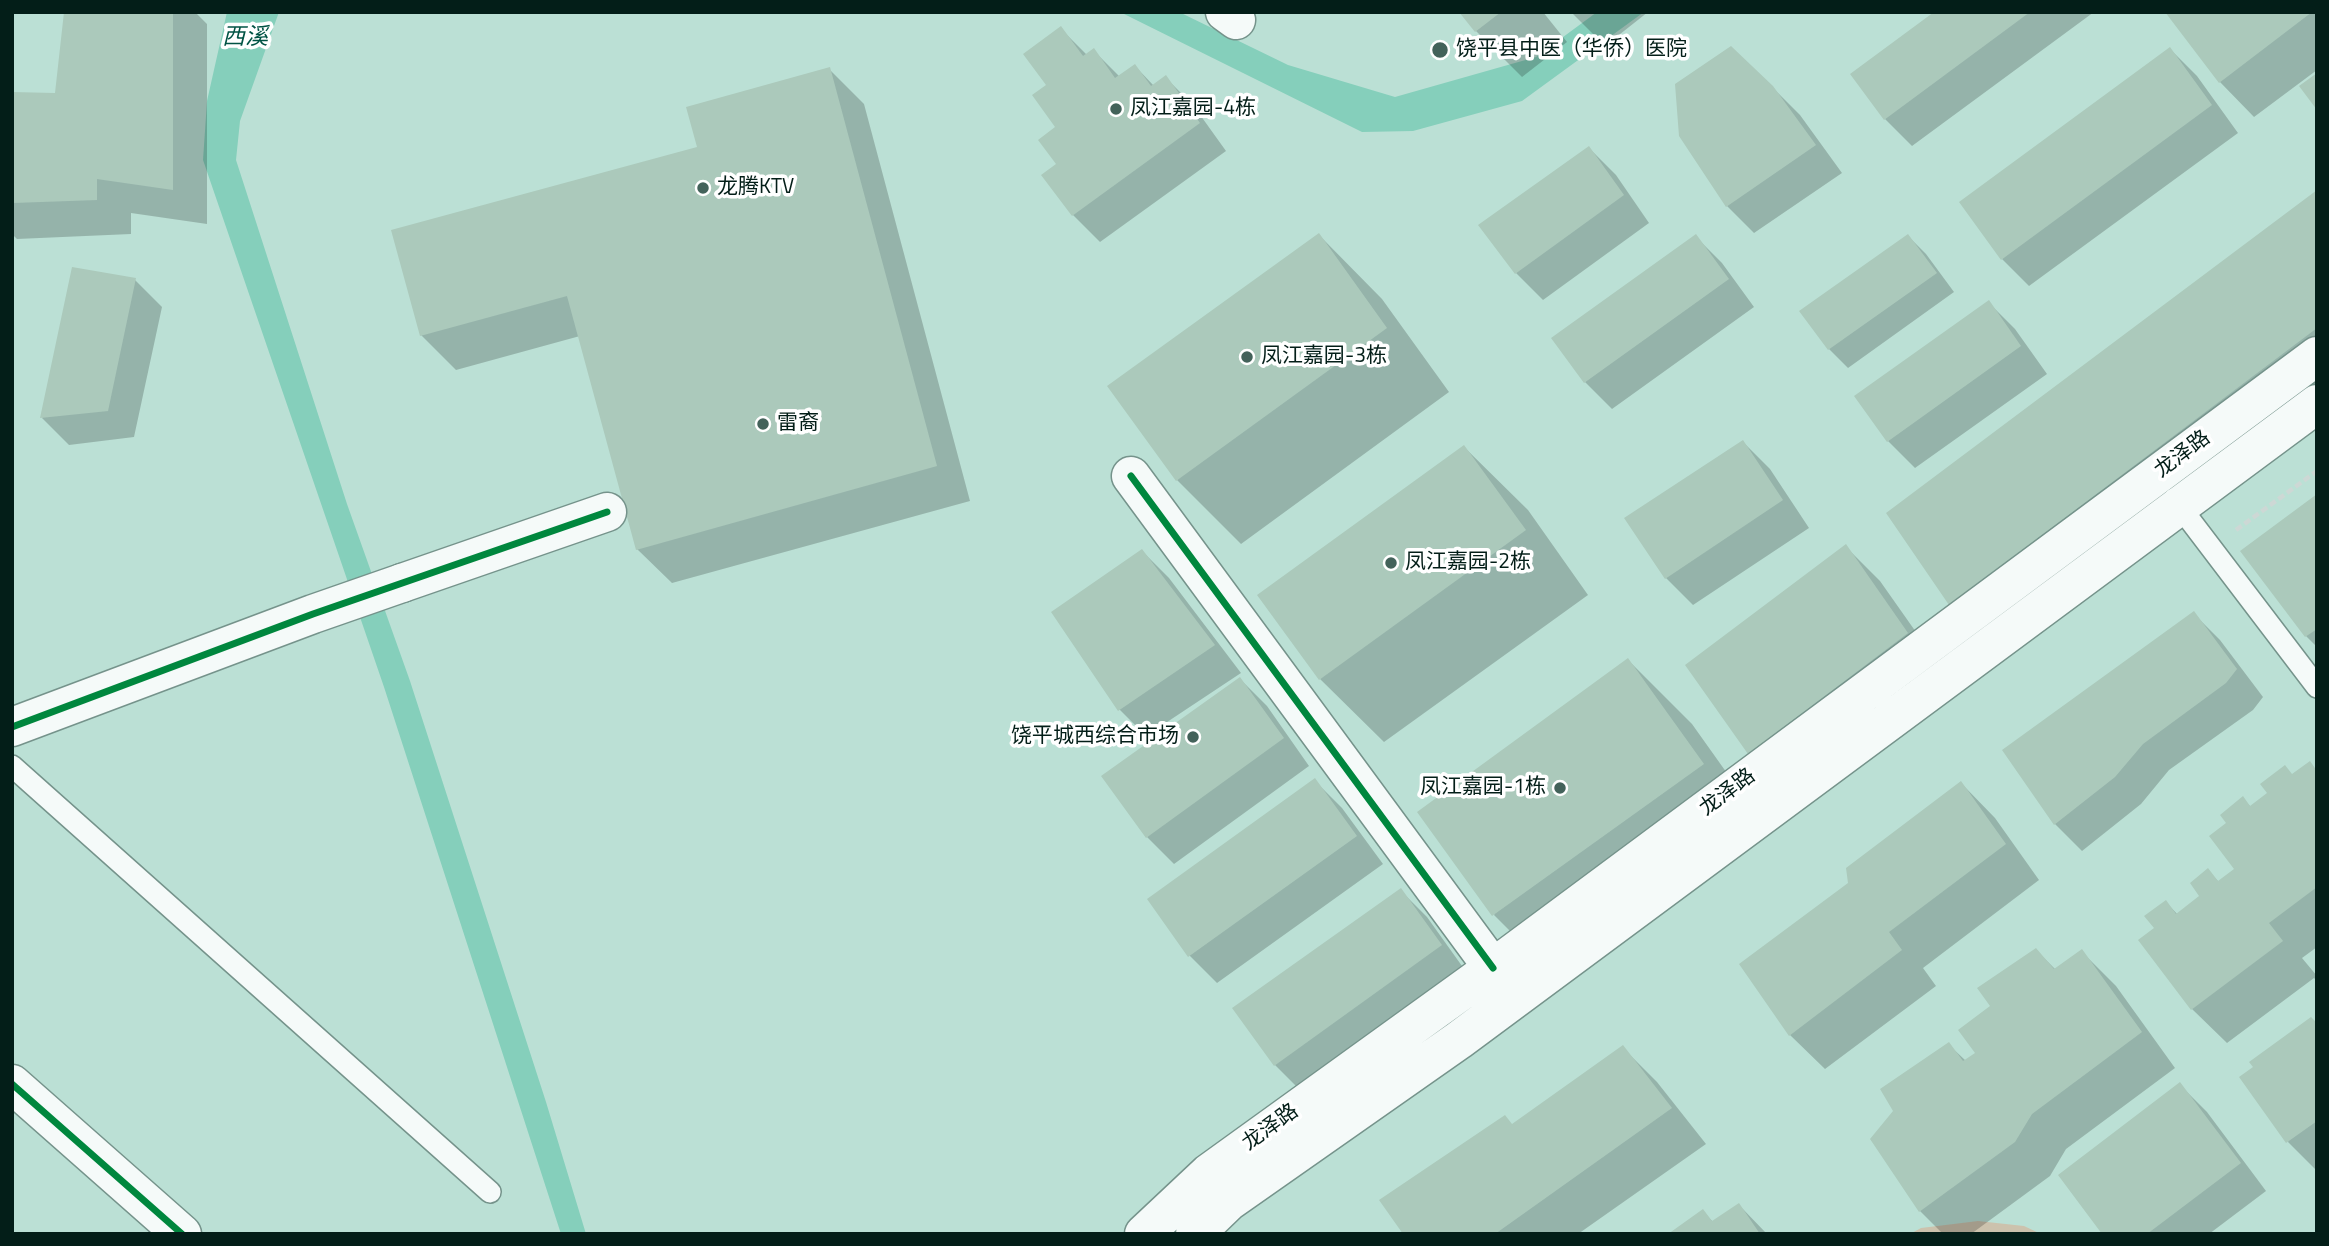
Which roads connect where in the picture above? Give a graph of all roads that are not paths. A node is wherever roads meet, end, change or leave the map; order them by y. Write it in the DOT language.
graph roads {
  1 [pos="2317,356"];
  2 [pos="2317,404"];
  3 [pos="2156,475"];
  4 [pos="1131,477"];
  5 [pos="2179,506"];
  6 [pos="607,512"];
  7 [pos="2317,687"];
  8 [pos="12,727"];
  9 [pos="12,766"];
  10 [pos="1493,968"];
  11 [pos="12,1084"];
  12 [pos="1209,1173"];
  13 [pos="490,1192"];
  14 [pos="1212,1227"];
  15 [pos="182,1234"];
  16 [pos="1144,1234"];
  1 -- 3 [label="main road, 龙泽路"];
  2 -- 5 [label="main road, 龙泽路"];
  3 -- 5 [label="lane"];
  3 -- 10 [label="main road, 龙泽路"];
  4 -- 10 [label="main road"];
  5 -- 7 [label="lane"];
  5 -- 14 [label="main road, 龙泽路"];
  6 -- 8 [label="main road"];
  9 -- 13 [label="lane"];
  10 -- 12 [label="main road, 龙泽路"];
  11 -- 15 [label="main road"];
  12 -- 14 [label="lane"];
  12 -- 16 [label="main road, 龙泽路"];
}
